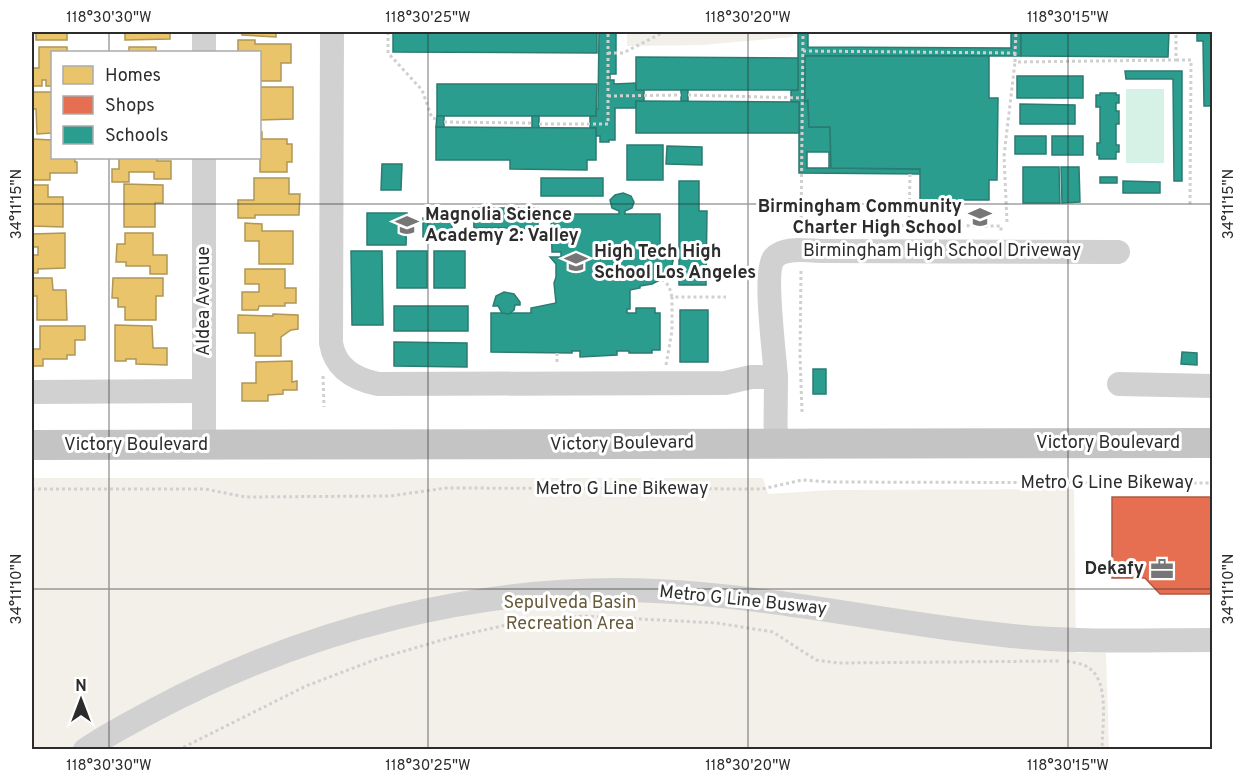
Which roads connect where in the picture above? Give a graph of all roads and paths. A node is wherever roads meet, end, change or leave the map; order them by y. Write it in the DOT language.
graph roads {
  1 [pos="204,32"];
  2 [pos="332,32"];
  3 [pos="388,32"];
  4 [pos="608,32"];
  5 [pos="664,32"];
  6 [pos="803,32"];
  7 [pos="1016,32"];
  8 [pos="1176,32"];
  9 [pos="204,51"];
  10 [pos="803,51"];
  11 [pos="608,53"];
  12 [pos="1016,53"];
  13 [pos="1176,60"];
  14 [pos="1016,62"];
  15 [pos="681,94"];
  16 [pos="688,95"];
  17 [pos="608,96"];
  18 [pos="802,98"];
  19 [pos="436,119"];
  20 [pos="444,122"];
  21 [pos="532,123"];
  22 [pos="539,124"];
  23 [pos="204,159"];
  24 [pos="910,174"];
  25 [pos="1190,204"];
  26 [pos="1007,222"];
  27 [pos="909,225"];
  28 [pos="809,232"];
  29 [pos="801,238"];
  30 [pos="1002,252"];
  31 [pos="1118,252"];
  32 [pos="801,266"];
  33 [pos="662,279"];
  34 [pos="672,297"];
  35 [pos="726,297"];
  36 [pos="661,369"];
  37 [pos="776,377"];
  38 [pos="1119,384"];
  39 [pos="1212,386"];
  40 [pos="204,391"];
  41 [pos="32,392"];
  42 [pos="802,412"];
  43 [pos="776,443"];
  44 [pos="1212,443"];
  45 [pos="204,444"];
  46 [pos="32,445"];
  47 [pos="1212,483"];
  48 [pos="32,489"];
  49 [pos="1212,640"];
  50 [pos="85,750"];
  51 [pos="178,750"];
  52 [pos="1102,750"];
  1 -- 9 [label="street"];
  2 -- 37 [label="street"];
  3 -- 19 [label="path"];
  4 -- 11 [label="path"];
  5 -- 11 [label="path"];
  6 -- 10 [label="path"];
  7 -- 12 [label="path"];
  8 -- 13 [label="path"];
  10 -- 12 [label="path"];
  10 -- 18 [label="path"];
  11 -- 17 [label="path"];
  12 -- 14 [label="path"];
  13 -- 14 [label="path"];
  13 -- 25 [label="path"];
  14 -- 26 [label="path"];
  15 -- 17 [label="path"];
  16 -- 18 [label="path"];
  17 -- 22 [label="path"];
  18 -- 29 [label="path"];
  20 -- 21 [label="path"];
  23 -- 40 [label="street, Aldea Avenue"];
  24 -- 27 [label="path"];
  27 -- 28 [label="path"];
  27 -- 30 [label="path"];
  30 -- 31 [label="street, Birmingham High School Driveway"];
  30 -- 37 [label="street, Birmingham High School Driveway"];
  32 -- 42 [label="path"];
  33 -- 34 [label="path"];
  34 -- 35 [label="path"];
  34 -- 36 [label="path"];
  37 -- 43 [label="street, Birmingham High School Driveway"];
  38 -- 39 [label="street"];
  40 -- 41 [label="street"];
  40 -- 45 [label="street, Aldea Avenue"];
  43 -- 44 [label="main road, Victory Boulevard"];
  43 -- 45 [label="main road, Victory Boulevard"];
  45 -- 46 [label="main road, Victory Boulevard"];
  47 -- 48 [label="path, Metro G Line Bikeway"];
  49 -- 50 [label="street, Metro G Line Busway"];
  51 -- 52 [label="path"];
}
